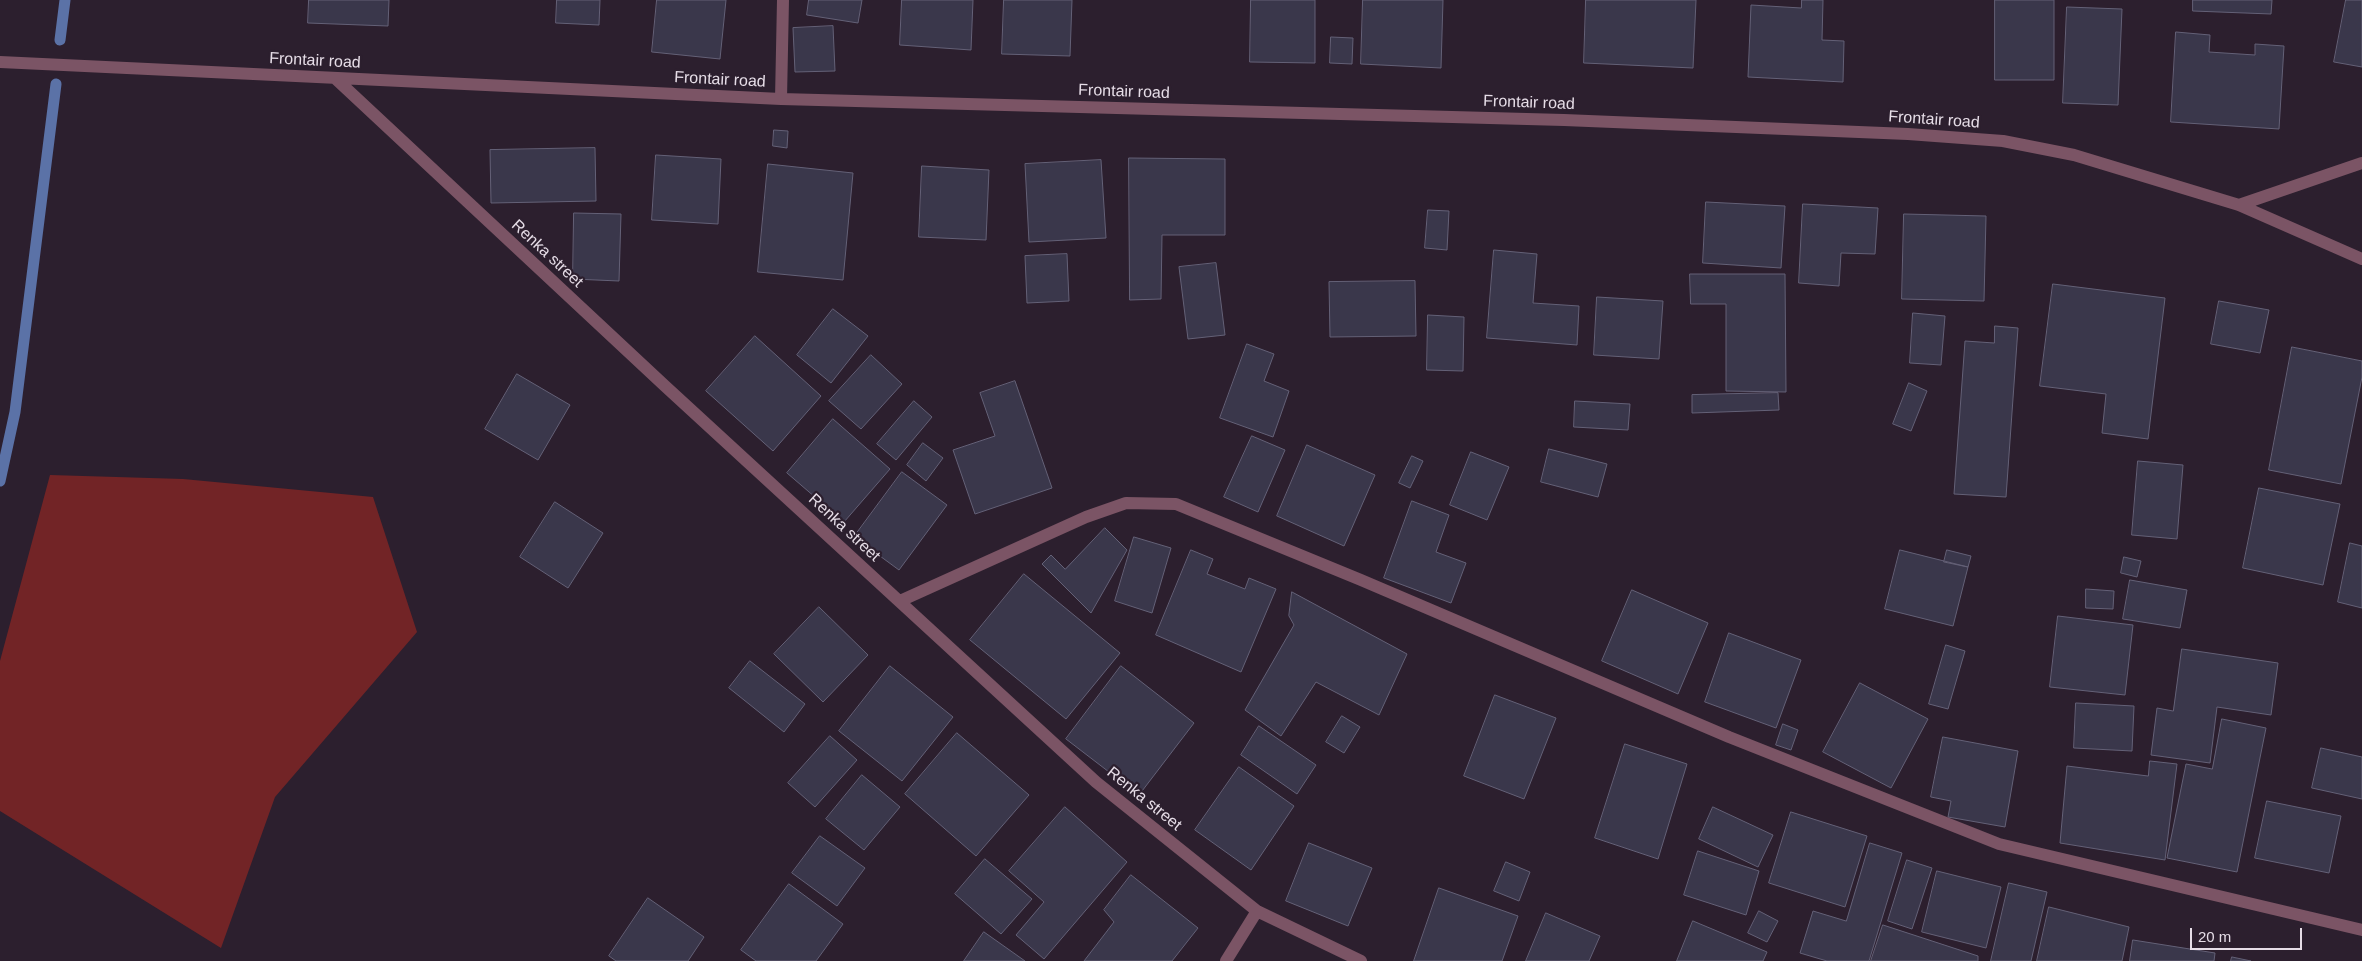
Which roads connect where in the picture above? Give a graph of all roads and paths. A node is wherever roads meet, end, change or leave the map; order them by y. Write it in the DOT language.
graph roads {
  1 [pos="783,0"];
  2 [pos="0,62"];
  3 [pos="336,79"];
  4 [pos="781,99"];
  5 [pos="2362,163"];
  6 [pos="2239,205"];
  7 [pos="2362,259"];
  8 [pos="900,601"];
  9 [pos="1257,911"];
  10 [pos="2362,930"];
  11 [pos="1226,961"];
  12 [pos="1361,961"];
  1 -- 4 [label="street"];
  2 -- 3 [label="street, Frontair road"];
  3 -- 4 [label="street, Frontair road"];
  3 -- 8 [label="street, Renka street"];
  4 -- 6 [label="street, Frontair road"];
  5 -- 6 [label="street"];
  6 -- 7 [label="street, Frontair road"];
  8 -- 9 [label="street, Renka street"];
  8 -- 10 [label="street"];
  9 -- 11 [label="street"];
  9 -- 12 [label="street, Renka street"];
}
